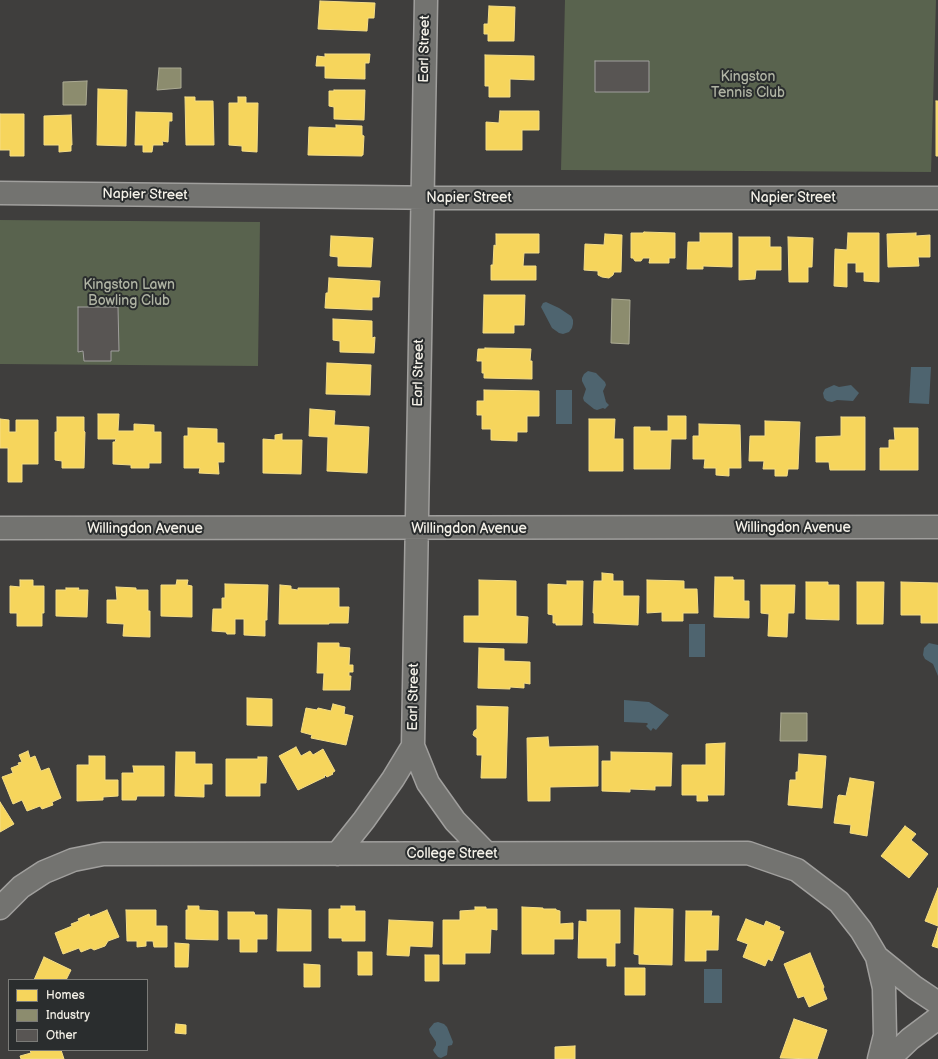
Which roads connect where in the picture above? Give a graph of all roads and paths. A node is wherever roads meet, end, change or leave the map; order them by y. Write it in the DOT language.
graph roads {
  1 [pos="426,0"];
  2 [pos="0,193"];
  3 [pos="421,197"];
  4 [pos="938,198"];
  5 [pos="938,527"];
  6 [pos="0,528"];
  7 [pos="417,529"];
  8 [pos="413,746"];
  9 [pos="486,853"];
  10 [pos="337,854"];
  11 [pos="0,908"];
  12 [pos="877,957"];
  13 [pos="938,1003"];
  14 [pos="938,1018"];
  15 [pos="879,1059"];
  16 [pos="889,1059"];
  1 -- 3 [label="street, Earl Street"];
  2 -- 3 [label="street, Napier Street"];
  3 -- 4 [label="street, Napier Street"];
  3 -- 7 [label="street, Earl Street"];
  5 -- 7 [label="street, Willingdon Avenue"];
  6 -- 7 [label="street, Willingdon Avenue"];
  7 -- 8 [label="street, Earl Street"];
  8 -- 9 [label="street, Earl Street"];
  8 -- 10 [label="street, Earl Street"];
  9 -- 10 [label="street, College Street"];
  9 -- 12 [label="street, College Street"];
  10 -- 11 [label="street, College Street"];
  12 -- 13 [label="street, College Street"];
  12 -- 15 [label="street, College Street"];
  14 -- 16 [label="street"];
}
